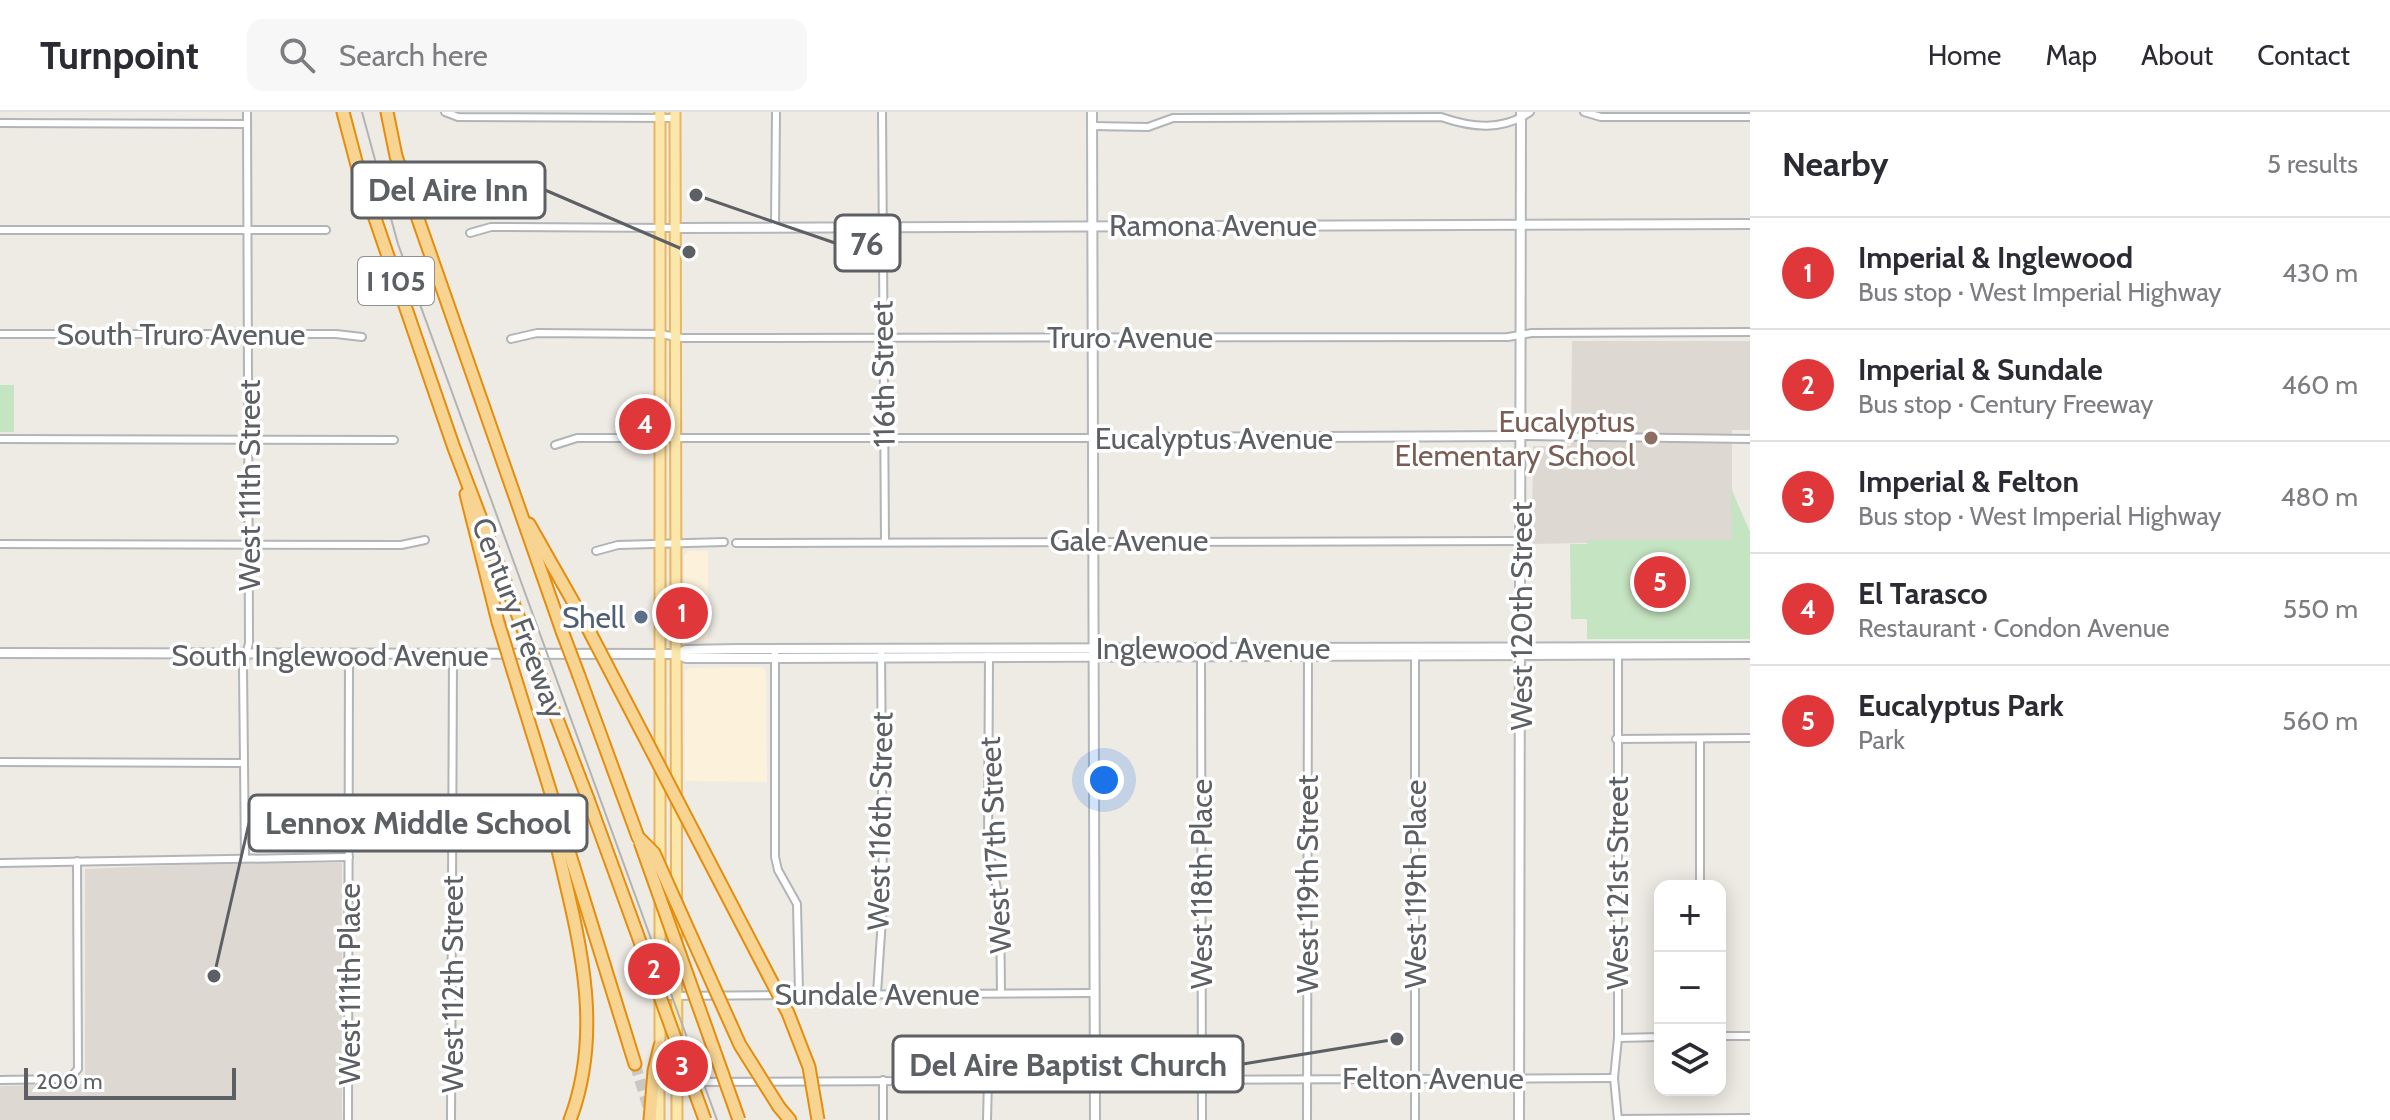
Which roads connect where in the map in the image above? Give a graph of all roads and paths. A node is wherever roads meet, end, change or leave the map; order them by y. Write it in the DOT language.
graph roads {
  1 [pos="247,112"];
  2 [pos="343,112"];
  3 [pos="387,112"];
  4 [pos="445,112"];
  5 [pos="776,112"];
  6 [pos="882,112"];
  7 [pos="1092,112"];
  8 [pos="1530,112"];
  9 [pos="1584,112"];
  10 [pos="660,114"];
  11 [pos="675,115"];
  12 [pos="1521,115"];
  13 [pos="1750,117"];
  14 [pos="0,123"];
  15 [pos="247,124"];
  16 [pos="1092,126"];
  17 [pos="1750,224"];
  18 [pos="1520,225"];
  19 [pos="775,226"];
  20 [pos="882,226"];
  21 [pos="1092,226"];
  22 [pos="660,228"];
  23 [pos="676,228"];
  24 [pos="248,229"];
  25 [pos="0,230"];
  26 [pos="326,230"];
  27 [pos="470,233"];
  28 [pos="1750,332"];
  29 [pos="0,334"];
  30 [pos="249,334"];
  31 [pos="660,334"];
  32 [pos="1521,335"];
  33 [pos="362,337"];
  34 [pos="675,337"];
  35 [pos="882,337"];
  36 [pos="1093,337"];
  37 [pos="511,339"];
  38 [pos="1521,436"];
  39 [pos="661,438"];
  40 [pos="883,438"];
  41 [pos="1094,438"];
  42 [pos="0,439"];
  43 [pos="1750,439"];
  44 [pos="249,440"];
  45 [pos="394,440"];
  46 [pos="676,440"];
  47 [pos="555,445"];
  48 [pos="454,448"];
  49 [pos="514,499"];
  50 [pos="425,540"];
  51 [pos="1095,540"];
  52 [pos="885,541"];
  53 [pos="1521,541"];
  54 [pos="724,542"];
  55 [pos="676,543"];
  56 [pos="736,543"];
  57 [pos="0,544"];
  58 [pos="661,545"];
  59 [pos="248,546"];
  60 [pos="596,551"];
  61 [pos="1750,647"];
  62 [pos="1618,650"];
  63 [pos="1520,651"];
  64 [pos="1095,652"];
  65 [pos="1308,652"];
  66 [pos="1415,652"];
  67 [pos="0,653"];
  68 [pos="881,653"];
  69 [pos="989,653"];
  70 [pos="1201,653"];
  71 [pos="246,654"];
  72 [pos="676,654"];
  73 [pos="775,654"];
  74 [pos="1750,654"];
  75 [pos="349,655"];
  76 [pos="661,655"];
  77 [pos="453,656"];
  78 [pos="1750,738"];
  79 [pos="1616,739"];
  80 [pos="1700,739"];
  81 [pos="536,745"];
  82 [pos="0,762"];
  83 [pos="243,763"];
  84 [pos="638,837"];
  85 [pos="349,857"];
  86 [pos="245,858"];
  87 [pos="77,861"];
  88 [pos="0,863"];
  89 [pos="1700,880"];
  90 [pos="799,993"];
  91 [pos="877,993"];
  92 [pos="1001,993"];
  93 [pos="1094,993"];
  94 [pos="661,996"];
  95 [pos="679,996"];
  96 [pos="1726,1036"];
  97 [pos="1750,1036"];
  98 [pos="1654,1037"];
  99 [pos="1618,1038"];
  100 [pos="660,1046"];
  101 [pos="635,1064"];
  102 [pos="1308,1078"];
  103 [pos="1614,1078"];
  104 [pos="1095,1079"];
  105 [pos="1201,1079"];
  106 [pos="1414,1079"];
  107 [pos="1520,1079"];
  108 [pos="0,1080"];
  109 [pos="883,1080"];
  110 [pos="988,1080"];
  111 [pos="677,1082"];
  112 [pos="1750,1118"];
  113 [pos="1702,1119"];
  114 [pos="348,1120"];
  115 [pos="451,1120"];
  116 [pos="570,1120"];
  117 [pos="650,1120"];
  118 [pos="659,1120"];
  119 [pos="677,1120"];
  120 [pos="705,1120"];
  121 [pos="739,1120"];
  122 [pos="790,1120"];
  123 [pos="818,1120"];
  124 [pos="883,1120"];
  125 [pos="987,1120"];
  126 [pos="1095,1120"];
  127 [pos="1202,1120"];
  128 [pos="1307,1120"];
  129 [pos="1415,1120"];
  130 [pos="1519,1120"];
  131 [pos="1618,1120"];
  1 -- 15 [label="street, West 111th Street"];
  2 -- 48 [label="highway, Century Freeway / I 105"];
  3 -- 49 [label="highway, Century Freeway / I 105"];
  4 -- 10 [label="street"];
  5 -- 19 [label="street"];
  6 -- 20 [label="street, 116th Street"];
  7 -- 16 [label="street"];
  8 -- 12 [label="street"];
  9 -- 13 [label="street"];
  10 -- 11 [label="street"];
  10 -- 22 [label="main road"];
  11 -- 23 [label="main road"];
  12 -- 16 [label="street"];
  12 -- 18 [label="street, West 120th Street"];
  14 -- 15 [label="street"];
  15 -- 24 [label="street, West 111th Street"];
  16 -- 21 [label="street"];
  17 -- 18 [label="street, Ramona Avenue"];
  18 -- 21 [label="street, Ramona Avenue"];
  18 -- 32 [label="street, West 120th Street"];
  19 -- 20 [label="street, Ramona Avenue"];
  19 -- 23 [label="street, Ramona Avenue"];
  20 -- 21 [label="street, Ramona Avenue"];
  20 -- 35 [label="street, 116th Street"];
  21 -- 36 [label="street"];
  22 -- 23 [label="street"];
  22 -- 27 [label="street"];
  22 -- 31 [label="main road"];
  23 -- 34 [label="main road"];
  24 -- 25 [label="street"];
  24 -- 26 [label="street"];
  24 -- 30 [label="street, West 111th Street"];
  28 -- 32 [label="street, Truro Avenue"];
  29 -- 30 [label="street, South Truro Avenue"];
  30 -- 33 [label="street, South Truro Avenue"];
  30 -- 44 [label="street, West 111th Street"];
  31 -- 34 [label="street, Truro Avenue"];
  31 -- 37 [label="street, Truro Avenue"];
  31 -- 39 [label="main road"];
  32 -- 36 [label="street, Truro Avenue"];
  32 -- 38 [label="street, West 120th Street"];
  34 -- 35 [label="street, Truro Avenue"];
  34 -- 46 [label="main road"];
  35 -- 36 [label="street, Truro Avenue"];
  35 -- 40 [label="street, 116th Street"];
  36 -- 41 [label="street"];
  38 -- 41 [label="street, Eucalyptus Avenue"];
  38 -- 43 [label="street, Eucalyptus Avenue"];
  38 -- 53 [label="street, West 120th Street"];
  39 -- 46 [label="street, Eucalyptus Avenue"];
  39 -- 47 [label="street, Eucalyptus Avenue"];
  39 -- 58 [label="main road"];
  40 -- 41 [label="street, Eucalyptus Avenue"];
  40 -- 46 [label="street, Eucalyptus Avenue"];
  40 -- 52 [label="street, 116th Street"];
  41 -- 51 [label="street"];
  42 -- 44 [label="street"];
  44 -- 45 [label="street"];
  44 -- 59 [label="street, West 111th Street"];
  46 -- 55 [label="main road"];
  48 -- 81 [label="highway, bridge"];
  48 -- 120 [label="highway, Century Freeway / I 105, bridge"];
  49 -- 84 [label="highway, Century Freeway / I 105, bridge"];
  49 -- 123 [label="highway, bridge"];
  50 -- 59 [label="street"];
  51 -- 52 [label="street, Gale Avenue"];
  51 -- 53 [label="street, Gale Avenue"];
  51 -- 64 [label="street"];
  52 -- 56 [label="street, Gale Avenue"];
  53 -- 63 [label="street, West 120th Street"];
  54 -- 55 [label="street"];
  55 -- 58 [label="street"];
  55 -- 72 [label="main road"];
  57 -- 59 [label="street"];
  58 -- 60 [label="street"];
  58 -- 76 [label="main road"];
  59 -- 71 [label="street, West 111th Street"];
  61 -- 62 [label="street, Inglewood Avenue"];
  62 -- 63 [label="street, Inglewood Avenue"];
  62 -- 74 [label="street, Inglewood Avenue"];
  62 -- 79 [label="street, West 121st Street"];
  63 -- 66 [label="street, Inglewood Avenue"];
  63 -- 107 [label="street, West 120th Street"];
  64 -- 69 [label="street, Inglewood Avenue"];
  64 -- 70 [label="street, Inglewood Avenue"];
  64 -- 93 [label="street"];
  65 -- 66 [label="street, Inglewood Avenue"];
  65 -- 70 [label="street, Inglewood Avenue"];
  65 -- 102 [label="street, West 119th Street"];
  66 -- 106 [label="street, West 119th Place"];
  67 -- 71 [label="street, South Inglewood Avenue"];
  68 -- 69 [label="street, Inglewood Avenue"];
  68 -- 73 [label="street, Inglewood Avenue"];
  68 -- 91 [label="street, West 116th Street"];
  69 -- 92 [label="street, West 117th Street"];
  70 -- 105 [label="street, West 118th Place"];
  71 -- 75 [label="street, South Inglewood Avenue"];
  71 -- 83 [label="street, West 111th Street"];
  72 -- 73 [label="street, Inglewood Avenue"];
  72 -- 76 [label="street, Inglewood Avenue"];
  72 -- 95 [label="main road"];
  73 -- 90 [label="street"];
  75 -- 77 [label="street, South Inglewood Avenue"];
  75 -- 85 [label="street, West 111th Place"];
  76 -- 77 [label="street, South Inglewood Avenue"];
  76 -- 94 [label="main road"];
  77 -- 115 [label="street, West 112th Street"];
  78 -- 80 [label="street"];
  79 -- 80 [label="street"];
  79 -- 99 [label="street, West 121st Street"];
  80 -- 89 [label="street"];
  81 -- 101 [label="highway"];
  81 -- 116 [label="highway"];
  82 -- 83 [label="street"];
  83 -- 86 [label="street, West 111th Street"];
  84 -- 121 [label="highway, Century Freeway / I 105, bridge"];
  84 -- 122 [label="highway, bridge"];
  85 -- 86 [label="street"];
  85 -- 114 [label="street, West 111th Place"];
  86 -- 87 [label="street"];
  87 -- 88 [label="street"];
  87 -- 108 [label="street"];
  90 -- 91 [label="street, Sundale Avenue"];
  90 -- 95 [label="street, Sundale Avenue"];
  91 -- 92 [label="street, Sundale Avenue"];
  92 -- 93 [label="street, Sundale Avenue"];
  93 -- 104 [label="street"];
  94 -- 95 [label="street, Sundale Avenue"];
  94 -- 100 [label="main road"];
  95 -- 111 [label="main road"];
  96 -- 97 [label="street"];
  98 -- 99 [label="street"];
  99 -- 103 [label="street, West 121st Street"];
  100 -- 117 [label="highway"];
  100 -- 118 [label="main road"];
  102 -- 105 [label="street, Felton Avenue"];
  102 -- 106 [label="street, Felton Avenue"];
  102 -- 128 [label="street, West 119th Street"];
  103 -- 107 [label="street, Felton Avenue"];
  103 -- 131 [label="street, West 121st Street"];
  104 -- 105 [label="street, Felton Avenue"];
  104 -- 110 [label="street, Felton Avenue"];
  104 -- 126 [label="street"];
  105 -- 127 [label="street, West 118th Place"];
  106 -- 107 [label="street, Felton Avenue"];
  106 -- 129 [label="street, West 119th Place"];
  107 -- 130 [label="street, West 120th Street"];
  109 -- 110 [label="street, Felton Avenue"];
  109 -- 111 [label="street, Felton Avenue"];
  109 -- 124 [label="street"];
  110 -- 125 [label="street"];
  111 -- 119 [label="main road"];
  112 -- 113 [label="street"];
  113 -- 131 [label="street"];
}
